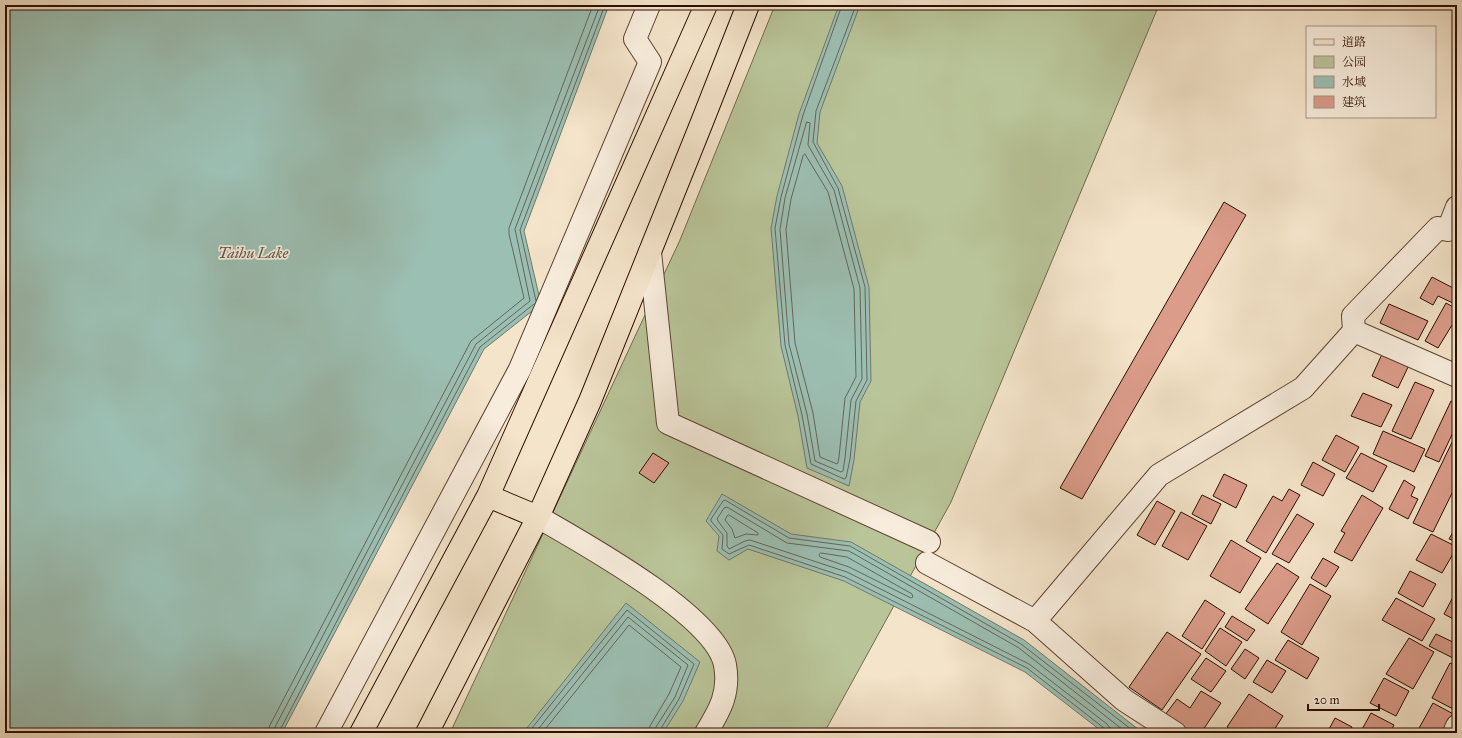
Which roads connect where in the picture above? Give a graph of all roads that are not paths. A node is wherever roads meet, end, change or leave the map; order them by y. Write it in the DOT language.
graph roads {
  1 [pos="649,5"];
  2 [pos="706,5"];
  3 [pos="748,5"];
  4 [pos="1457,207"];
  5 [pos="650,252"];
  6 [pos="1354,331"];
  7 [pos="1457,376"];
  8 [pos="488,496"];
  9 [pos="538,517"];
  10 [pos="1035,621"];
  11 [pos="1457,726"];
  12 [pos="326,733"];
  13 [pos="360,733"];
  14 [pos="427,733"];
  15 [pos="706,733"];
  16 [pos="1175,733"];
  17 [pos="1454,733"];
  1 -- 12 [label="street"];
  2 -- 8 [label="main road"];
  3 -- 5 [label="main road"];
  4 -- 6 [label="street"];
  5 -- 9 [label="main road"];
  5 -- 10 [label="street"];
  6 -- 7 [label="street"];
  6 -- 10 [label="street"];
  8 -- 9 [label="main road"];
  8 -- 13 [label="main road"];
  9 -- 14 [label="main road"];
  9 -- 15 [label="street"];
  10 -- 16 [label="street"];
  11 -- 17 [label="street"];
}
